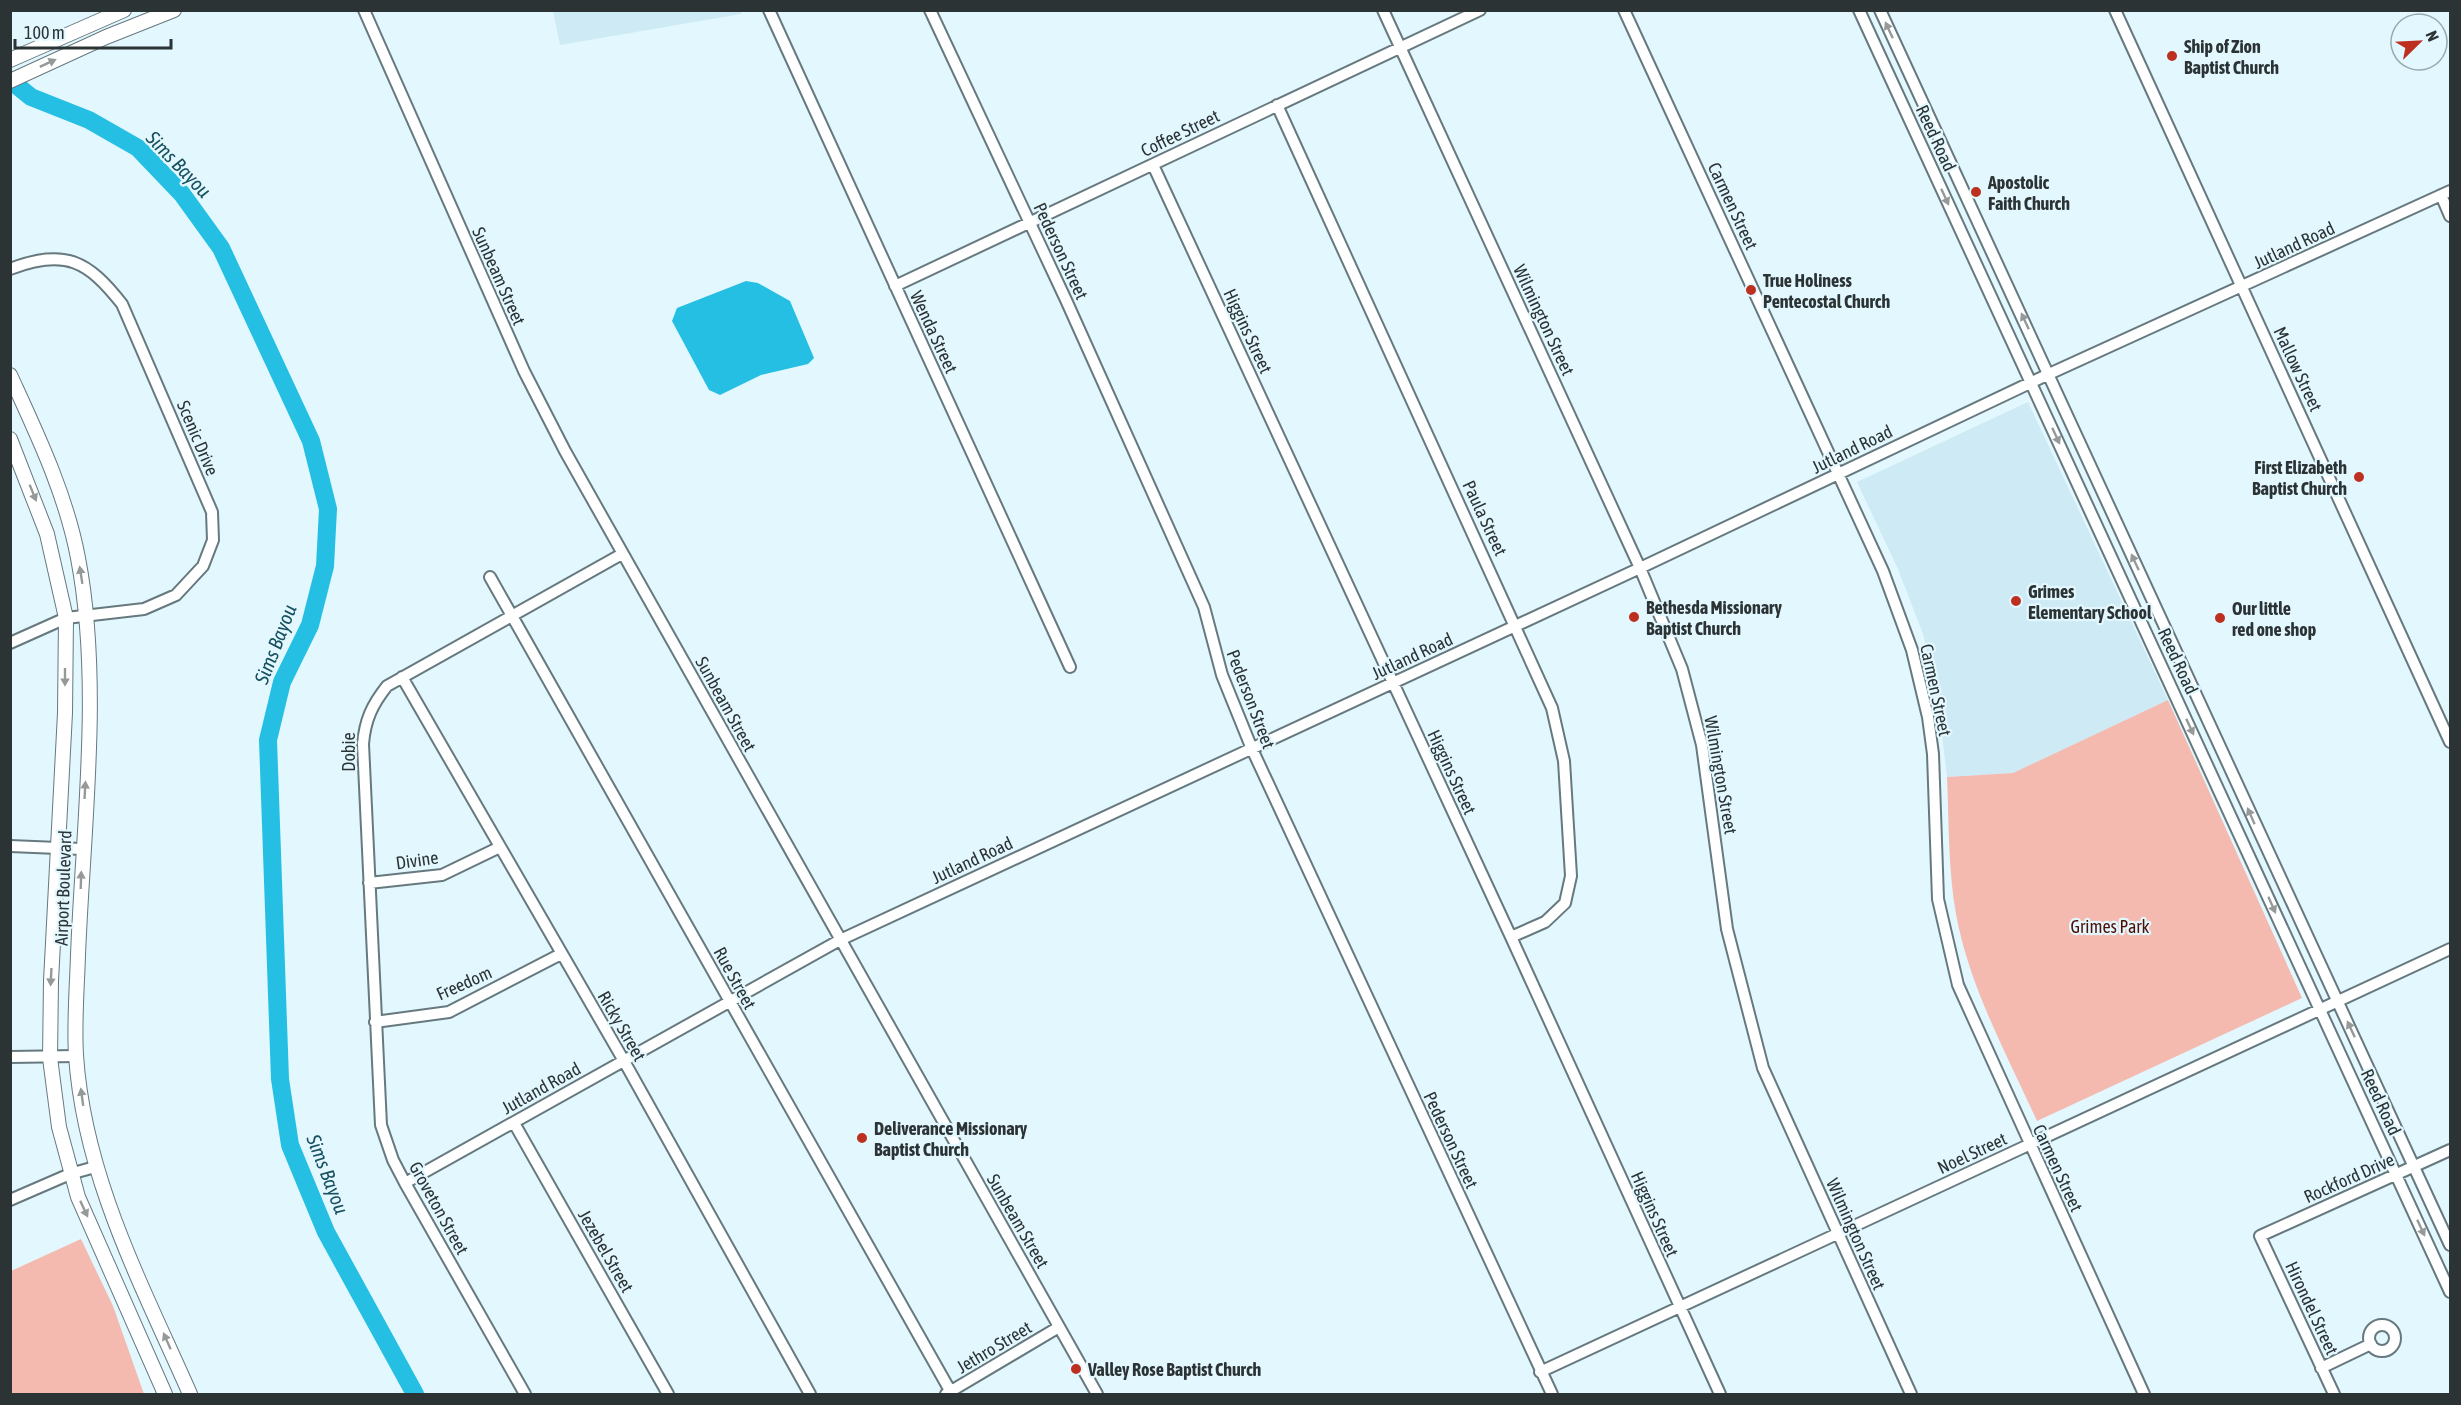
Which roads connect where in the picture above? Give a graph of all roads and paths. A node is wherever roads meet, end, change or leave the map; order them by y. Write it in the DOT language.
graph roads {
  1 [pos="124,10"];
  2 [pos="174,10"];
  3 [pos="364,10"];
  4 [pos="769,10"];
  5 [pos="930,10"];
  6 [pos="1383,10"];
  7 [pos="1480,10"];
  8 [pos="1624,10"];
  9 [pos="1859,10"];
  10 [pos="1880,10"];
  11 [pos="2115,10"];
  12 [pos="98,21"];
  13 [pos="106,37"];
  14 [pos="1401,48"];
  15 [pos="1901,55"];
  16 [pos="10,60"];
  17 [pos="1883,63"];
  18 [pos="10,81"];
  19 [pos="1277,105"];
  20 [pos="1153,165"];
  21 [pos="2446,193"];
  22 [pos="2451,216"];
  23 [pos="1029,223"];
  24 [pos="1979,223"];
  25 [pos="1961,231"];
  26 [pos="10,269"];
  27 [pos="895,286"];
  28 [pos="2242,287"];
  29 [pos="2049,374"];
  30 [pos="10,375"];
  31 [pos="2031,383"];
  32 [pos="38,436"];
  33 [pos="12,442"];
  34 [pos="1838,474"];
  35 [pos="2124,538"];
  36 [pos="2107,546"];
  37 [pos="622,554"];
  38 [pos="1640,568"];
  39 [pos="490,577"];
  40 [pos="86,616"];
  41 [pos="511,616"];
  42 [pos="66,618"];
  43 [pos="1516,625"];
  44 [pos="10,643"];
  45 [pos="2182,665"];
  46 [pos="1070,667"];
  47 [pos="2165,672"];
  48 [pos="402,677"];
  49 [pos="1392,684"];
  50 [pos="2451,742"];
  51 [pos="1252,748"];
  52 [pos="10,846"];
  53 [pos="500,847"];
  54 [pos="2265,847"];
  55 [pos="58,848"];
  56 [pos="82,849"];
  57 [pos="2248,853"];
  58 [pos="369,883"];
  59 [pos="1511,937"];
  60 [pos="840,940"];
  61 [pos="2451,949"];
  62 [pos="561,954"];
  63 [pos="2338,1002"];
  64 [pos="730,1003"];
  65 [pos="2320,1010"];
  66 [pos="375,1022"];
  67 [pos="76,1056"];
  68 [pos="10,1057"];
  69 [pos="50,1058"];
  70 [pos="624,1061"];
  71 [pos="514,1123"];
  72 [pos="2029,1145"];
  73 [pos="2451,1150"];
  74 [pos="2414,1166"];
  75 [pos="95,1167"];
  76 [pos="70,1174"];
  77 [pos="2396,1175"];
  78 [pos="405,1183"];
  79 [pos="10,1200"];
  80 [pos="1837,1234"];
  81 [pos="2260,1236"];
  82 [pos="2451,1245"];
  83 [pos="2451,1292"];
  84 [pos="1680,1308"];
  85 [pos="1059,1327"];
  86 [pos="2371,1344"];
  87 [pos="2321,1368"];
  88 [pos="1540,1372"];
  89 [pos="948,1394"];
  90 [pos="165,1395"];
  91 [pos="190,1395"];
  92 [pos="525,1395"];
  93 [pos="668,1395"];
  94 [pos="810,1395"];
  95 [pos="1097,1395"];
  96 [pos="1552,1395"];
  97 [pos="1720,1395"];
  98 [pos="1911,1395"];
  99 [pos="2144,1395"];
  100 [pos="2334,1395"];
  1 -- 12 [label="main road"];
  2 -- 13 [label="main road"];
  3 -- 37 [label="street, Sunbeam Street"];
  4 -- 27 [label="street, Wenda Street"];
  5 -- 23 [label="street, Pederson Street"];
  6 -- 14 [label="street, Wilmington Street"];
  7 -- 14 [label="street, Coffee Street"];
  8 -- 34 [label="street, Carmen Street"];
  9 -- 17 [label="street, Reed Road"];
  15 -- 10 [label="street, Reed Road, one-way"];
  11 -- 28 [label="street, Mallow Street"];
  12 -- 13 [label="main road"];
  12 -- 16 [label="main road"];
  18 -- 13 [label="main road, one-way"];
  14 -- 19 [label="street, Coffee Street"];
  14 -- 38 [label="street, Wilmington Street"];
  15 -- 17 [label="street"];
  15 -- 24 [label="street, Reed Road"];
  17 -- 25 [label="street, Reed Road, one-way"];
  19 -- 20 [label="street, Coffee Street"];
  19 -- 43 [label="street, Paula Street"];
  20 -- 23 [label="street, Coffee Street"];
  20 -- 49 [label="street, Higgins Street"];
  21 -- 22 [label="street"];
  21 -- 28 [label="street, Jutland Road"];
  23 -- 27 [label="street, Coffee Street"];
  23 -- 51 [label="street, Pederson Street"];
  24 -- 25 [label="street"];
  29 -- 24 [label="street, Reed Road, one-way"];
  25 -- 31 [label="street, Reed Road"];
  26 -- 40 [label="street, Scenic Drive"];
  27 -- 46 [label="street, Wenda Street"];
  28 -- 29 [label="street, Jutland Road"];
  28 -- 50 [label="street, Mallow Street"];
  29 -- 31 [label="street, Jutland Road"];
  29 -- 35 [label="street, Reed Road"];
  30 -- 32 [label="main road, Airport Boulevard"];
  31 -- 34 [label="street, Jutland Road"];
  31 -- 36 [label="street, Reed Road, one-way"];
  32 -- 33 [label="main road"];
  40 -- 32 [label="main road, Airport Boulevard, one-way"];
  33 -- 42 [label="main road, Airport Boulevard, one-way"];
  34 -- 38 [label="street, Jutland Road"];
  34 -- 72 [label="street, Carmen Street"];
  35 -- 36 [label="street"];
  45 -- 35 [label="street, Reed Road, one-way"];
  36 -- 47 [label="street, Reed Road"];
  37 -- 41 [label="street, Dobie"];
  37 -- 60 [label="street, Sunbeam Street"];
  38 -- 43 [label="street, Jutland Road"];
  38 -- 80 [label="street, Wilmington Street"];
  39 -- 41 [label="street, Rue Street"];
  40 -- 42 [label="street, Scenic Drive"];
  56 -- 40 [label="main road, Airport Boulevard, one-way"];
  41 -- 48 [label="street, Dobie"];
  41 -- 64 [label="street, Rue Street"];
  42 -- 44 [label="street, Scenic Drive"];
  42 -- 55 [label="main road, Airport Boulevard, one-way"];
  43 -- 49 [label="street, Jutland Road"];
  43 -- 59 [label="street, Paula Street"];
  45 -- 47 [label="street"];
  54 -- 45 [label="street, Reed Road, one-way"];
  47 -- 57 [label="street, Reed Road, one-way"];
  48 -- 53 [label="street, Ricky Street"];
  48 -- 58 [label="street, Dobie"];
  49 -- 51 [label="street, Jutland Road"];
  49 -- 59 [label="street, Higgins Street"];
  51 -- 60 [label="street, Jutland Road"];
  51 -- 88 [label="street, Pederson Street"];
  52 -- 55 [label="street"];
  53 -- 58 [label="street, Divine"];
  53 -- 62 [label="street, Ricky Street"];
  54 -- 57 [label="street"];
  54 -- 63 [label="street, Reed Road"];
  55 -- 56 [label="street"];
  55 -- 69 [label="main road, Airport Boulevard, one-way"];
  67 -- 56 [label="main road, Airport Boulevard, one-way"];
  57 -- 65 [label="street, Reed Road, one-way"];
  58 -- 66 [label="street, Dobie"];
  59 -- 84 [label="street, Higgins Street"];
  60 -- 64 [label="street, Jutland Road"];
  60 -- 85 [label="street, Sunbeam Street"];
  61 -- 63 [label="street, Noel Street"];
  62 -- 66 [label="street, Freedom"];
  62 -- 70 [label="street, Ricky Street"];
  63 -- 65 [label="street, Noel Street"];
  74 -- 63 [label="street, Reed Road, one-way"];
  64 -- 70 [label="street, Jutland Road"];
  64 -- 89 [label="street, Rue Street"];
  65 -- 72 [label="street, Noel Street"];
  65 -- 77 [label="street, Reed Road"];
  66 -- 78 [label="street, Groveton Street"];
  67 -- 69 [label="street"];
  75 -- 67 [label="main road, Airport Boulevard, one-way"];
  68 -- 69 [label="street"];
  69 -- 76 [label="main road, Airport Boulevard"];
  70 -- 71 [label="street, Jutland Road"];
  70 -- 94 [label="street, Ricky Street"];
  71 -- 78 [label="street, Jutland Road"];
  71 -- 93 [label="street, Jezebel Street"];
  72 -- 80 [label="street, Noel Street"];
  72 -- 99 [label="street, Carmen Street"];
  73 -- 74 [label="street, Rockford Drive"];
  74 -- 77 [label="street, Rockford Drive"];
  74 -- 82 [label="street, Reed Road"];
  75 -- 76 [label="street"];
  91 -- 75 [label="main road, Airport Boulevard, one-way"];
  76 -- 79 [label="street"];
  76 -- 90 [label="main road, Airport Boulevard, one-way"];
  77 -- 81 [label="street, Rockford Drive"];
  77 -- 83 [label="street, Reed Road, one-way"];
  78 -- 92 [label="street, Groveton Street"];
  80 -- 84 [label="street, Noel Street"];
  80 -- 98 [label="street, Wilmington Street"];
  81 -- 87 [label="street, Hirondel Street"];
  84 -- 88 [label="street, Noel Street"];
  84 -- 97 [label="street, Higgins Street"];
  85 -- 89 [label="street, Jethro Street"];
  85 -- 95 [label="street, Sunbeam Street"];
  86 -- 87 [label="street"];
  87 -- 100 [label="street, Hirondel Street"];
  88 -- 96 [label="street, Pederson Street"];
}
